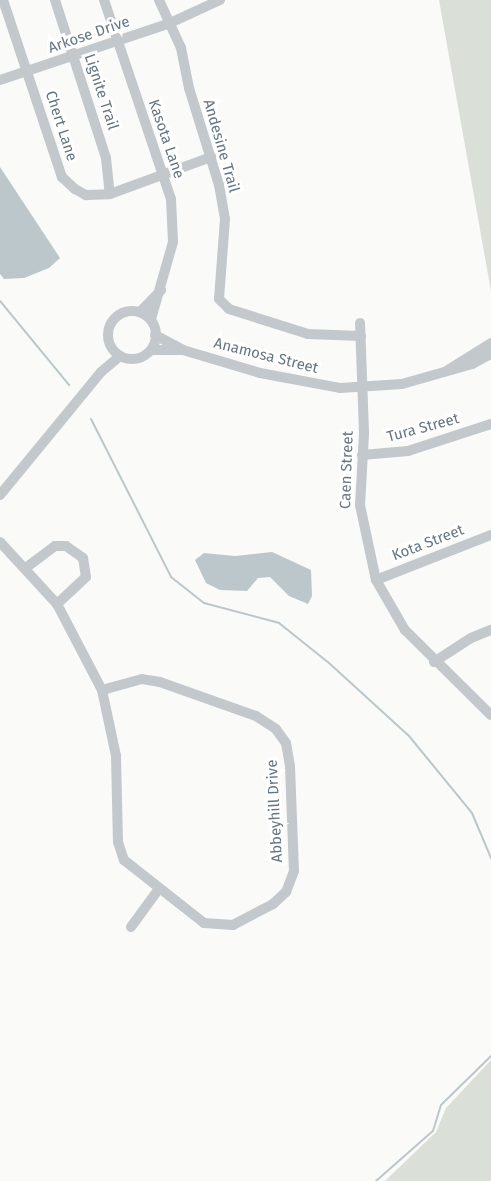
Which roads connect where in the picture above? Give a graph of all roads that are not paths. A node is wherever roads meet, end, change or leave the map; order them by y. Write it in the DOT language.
graph roads {
  1 [pos="3,0"];
  2 [pos="55,0"];
  3 [pos="104,0"];
  4 [pos="159,0"];
  5 [pos="220,0"];
  6 [pos="170,23"];
  7 [pos="118,42"];
  8 [pos="75,56"];
  9 [pos="27,72"];
  10 [pos="0,80"];
  11 [pos="211,157"];
  12 [pos="163,173"];
  13 [pos="110,194"];
  14 [pos="161,289"];
  15 [pos="141,311"];
  16 [pos="151,319"];
  17 [pos="360,323"];
  18 [pos="156,335"];
  19 [pos="361,336"];
  20 [pos="491,343"];
  21 [pos="111,347"];
  22 [pos="152,350"];
  23 [pos="183,350"];
  24 [pos="491,354"];
  25 [pos="120,356"];
  26 [pos="448,370"];
  27 [pos="101,372"];
  28 [pos="363,388"];
  29 [pos="491,423"];
  30 [pos="362,455"];
  31 [pos="0,495"];
  32 [pos="491,536"];
  33 [pos="0,542"];
  34 [pos="27,567"];
  35 [pos="376,579"];
  36 [pos="57,604"];
  37 [pos="491,630"];
  38 [pos="434,662"];
  39 [pos="102,690"];
  40 [pos="491,715"];
  41 [pos="158,890"];
  42 [pos="131,927"];
  1 -- 9 [label="street, Chert Lane"];
  2 -- 8 [label="street, Lignite Trail"];
  3 -- 7 [label="street, Kasota Lane"];
  4 -- 6 [label="street, Andesine Trail"];
  5 -- 6 [label="street, Arkose Drive"];
  6 -- 7 [label="street, Arkose Drive"];
  6 -- 11 [label="street, Andesine Trail"];
  7 -- 8 [label="street, Arkose Drive"];
  7 -- 12 [label="street, Kasota Lane"];
  8 -- 9 [label="street, Arkose Drive"];
  8 -- 13 [label="street, Lignite Trail"];
  9 -- 10 [label="street, Arkose Drive"];
  9 -- 13 [label="street, Chert Lane"];
  11 -- 12 [label="street, Chert Lane"];
  11 -- 19 [label="street, Andesine Trail"];
  12 -- 13 [label="street, Chert Lane"];
  12 -- 14 [label="street, Kasota Lane"];
  14 -- 15 [label="street"];
  14 -- 16 [label="street, Kasota Lane"];
  15 -- 16 [label="street"];
  15 -- 21 [label="street"];
  16 -- 18 [label="street"];
  17 -- 19 [label="street, Caen Street"];
  18 -- 22 [label="street"];
  18 -- 23 [label="street, Anamosa Street"];
  19 -- 28 [label="street, Caen Street"];
  20 -- 26 [label="street, Anamosa Street"];
  21 -- 25 [label="street"];
  21 -- 27 [label="street"];
  22 -- 23 [label="street, Anamosa Street"];
  22 -- 25 [label="street"];
  23 -- 28 [label="street, Anamosa Street"];
  24 -- 26 [label="street, Anamosa Street"];
  25 -- 27 [label="street"];
  26 -- 28 [label="street, Anamosa Street"];
  27 -- 31 [label="street"];
  28 -- 30 [label="street, Caen Street"];
  29 -- 30 [label="street, Tura Street"];
  30 -- 35 [label="street, Caen Street"];
  32 -- 35 [label="street, Kota Street"];
  33 -- 34 [label="street, Abbeyhill Drive"];
  34 -- 36 [label="street, Abbeyhill Drive"];
  34 -- 36 [label="street"];
  35 -- 38 [label="street, Caen Street"];
  36 -- 39 [label="street, Abbeyhill Drive"];
  37 -- 38 [label="street"];
  38 -- 40 [label="street, Caen Street"];
  39 -- 41 [label="street, Abbeyhill Drive"];
  39 -- 41 [label="street, Abbeyhill Drive"];
  41 -- 42 [label="street"];
}
